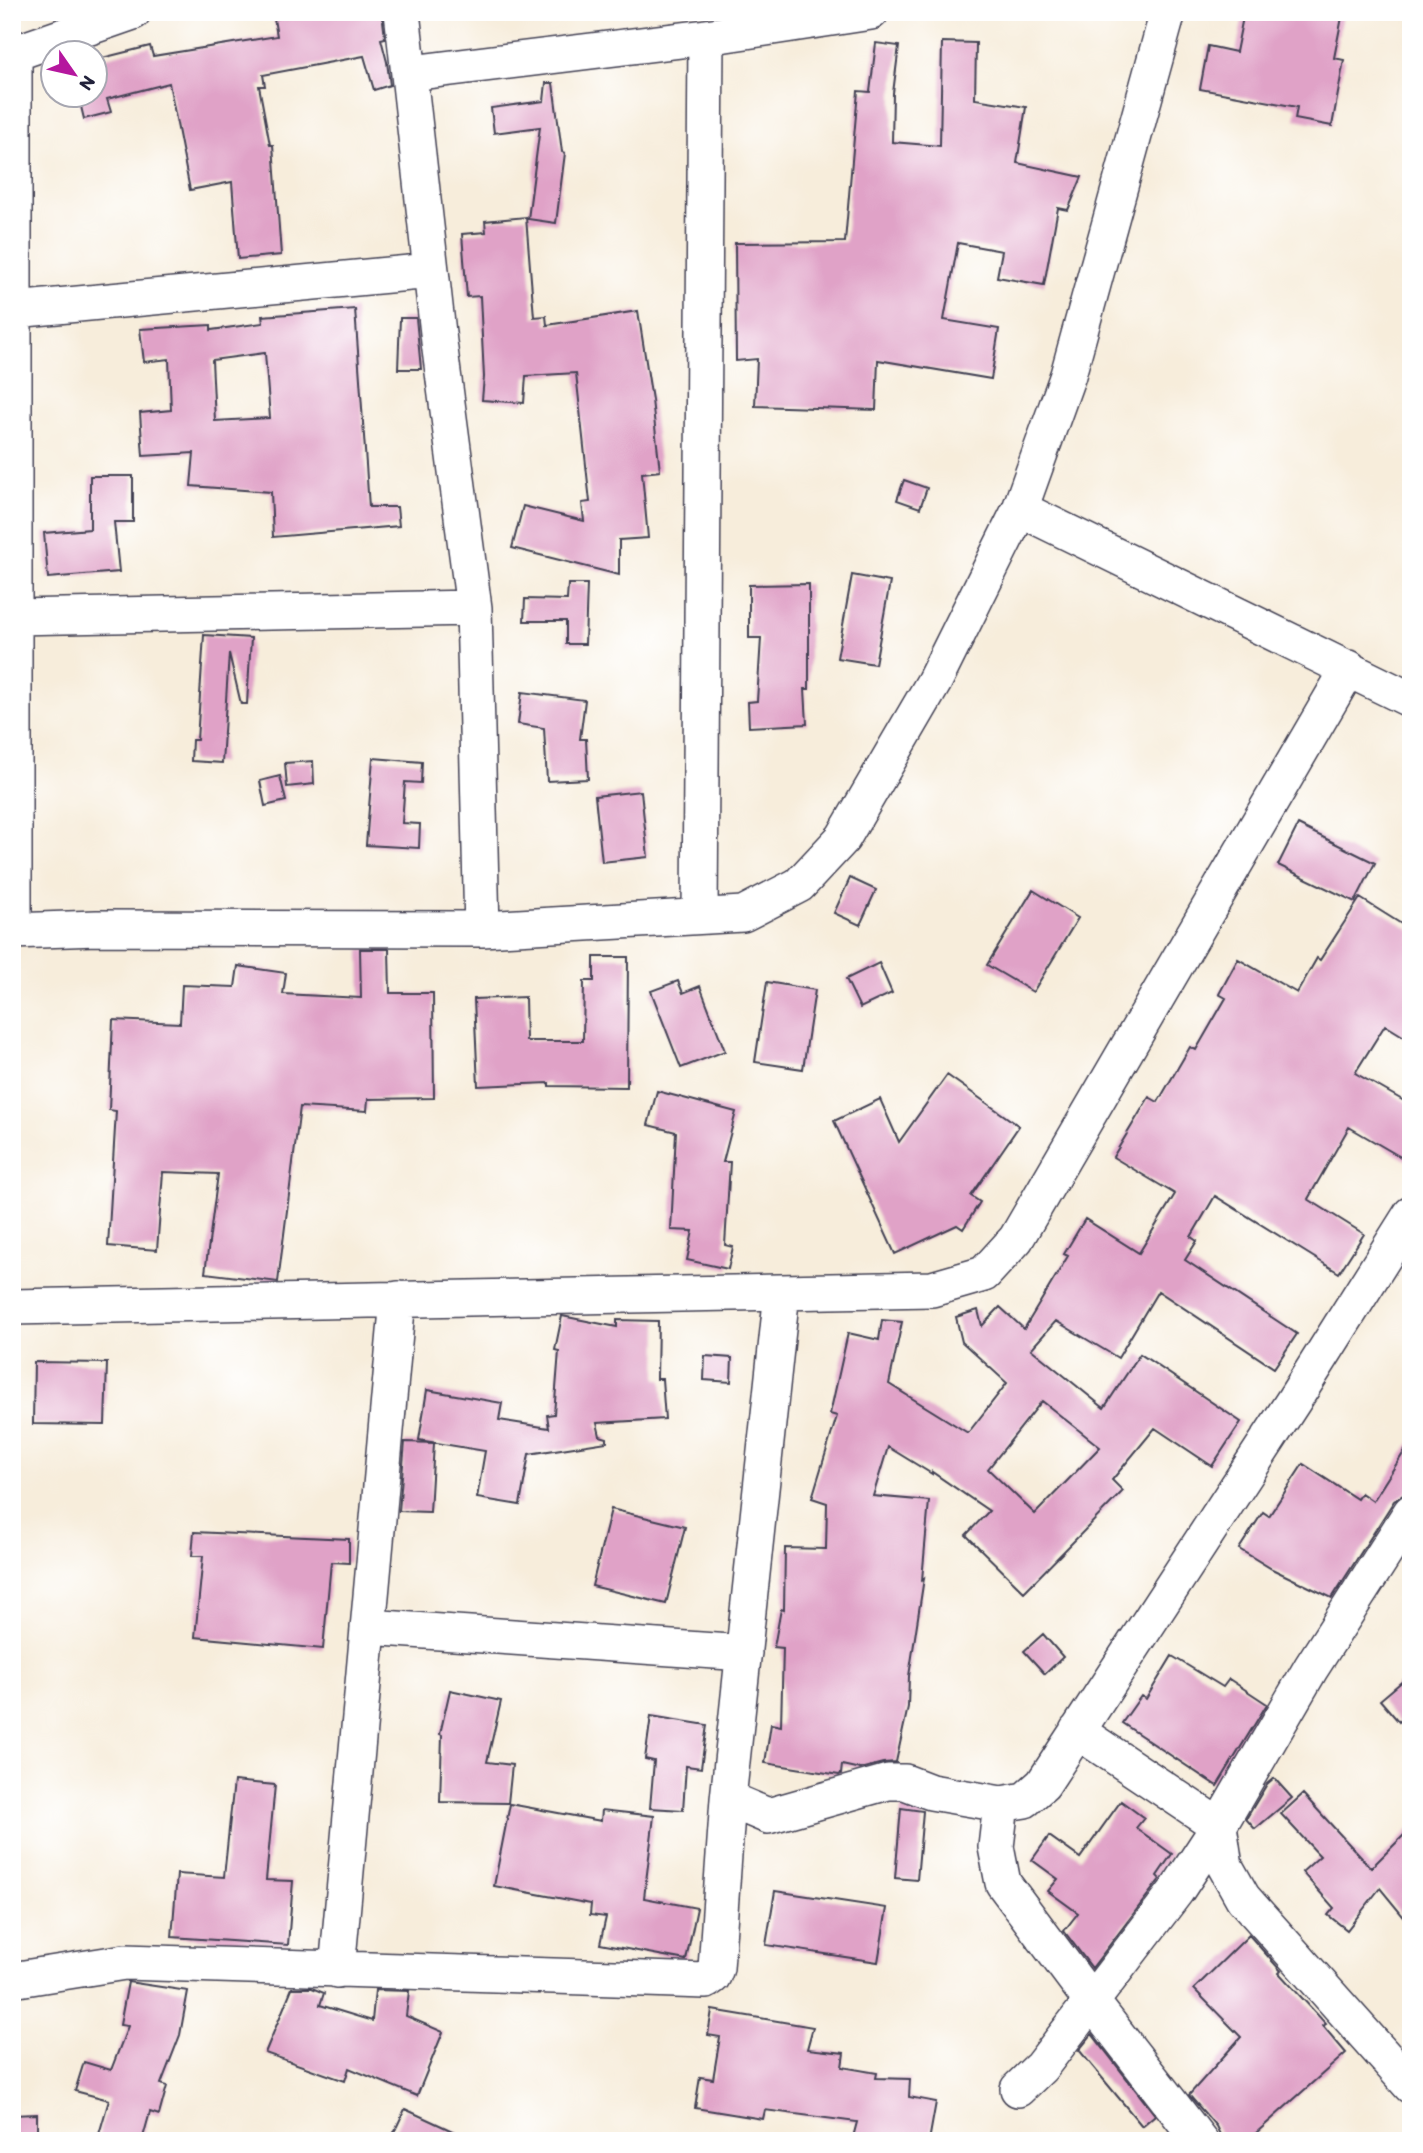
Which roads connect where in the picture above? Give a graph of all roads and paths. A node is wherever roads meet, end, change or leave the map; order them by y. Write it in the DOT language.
graph roads {
  1 [pos="132,12"];
  2 [pos="402,12"];
  3 [pos="871,12"];
  4 [pos="1168,12"];
  5 [pos="96,18"];
  6 [pos="710,28"];
  7 [pos="13,53"];
  8 [pos="411,73"];
  9 [pos="431,271"];
  10 [pos="14,310"];
  11 [pos="1020,509"];
  12 [pos="474,608"];
  13 [pos="14,617"];
  14 [pos="1349,668"];
  15 [pos="1411,700"];
  16 [pos="700,915"];
  17 [pos="482,929"];
  18 [pos="13,931"];
  19 [pos="1411,1214"];
  20 [pos="782,1292"];
  21 [pos="398,1300"];
  22 [pos="12,1307"];
  23 [pos="1411,1512"];
  24 [pos="368,1627"];
  25 [pos="744,1653"];
  26 [pos="1077,1731"];
  27 [pos="728,1800"];
  28 [pos="1001,1804"];
  29 [pos="1219,1826"];
  30 [pos="337,1970"];
  31 [pos="12,1980"];
  32 [pos="1092,2002"];
  33 [pos="1411,2086"];
  34 [pos="1018,2089"];
  35 [pos="1200,2141"];
  1 -- 5 [label="street"];
  2 -- 8 [label="street"];
  3 -- 6 [label="street"];
  4 -- 11 [label="street"];
  5 -- 7 [label="street"];
  6 -- 8 [label="street"];
  6 -- 16 [label="street"];
  7 -- 10 [label="street"];
  8 -- 9 [label="street"];
  9 -- 10 [label="street"];
  9 -- 12 [label="street"];
  10 -- 13 [label="street"];
  11 -- 14 [label="street"];
  11 -- 16 [label="street"];
  12 -- 13 [label="street"];
  12 -- 17 [label="street"];
  13 -- 18 [label="street"];
  14 -- 15 [label="street"];
  14 -- 20 [label="street"];
  16 -- 17 [label="street"];
  17 -- 18 [label="street"];
  19 -- 26 [label="street"];
  20 -- 21 [label="street"];
  20 -- 25 [label="street"];
  21 -- 22 [label="street"];
  21 -- 24 [label="street"];
  23 -- 29 [label="street"];
  24 -- 25 [label="street"];
  24 -- 30 [label="street"];
  25 -- 27 [label="street"];
  26 -- 28 [label="street"];
  26 -- 29 [label="street"];
  27 -- 28 [label="street"];
  27 -- 30 [label="street"];
  28 -- 32 [label="street"];
  29 -- 32 [label="street"];
  29 -- 33 [label="street"];
  30 -- 31 [label="street"];
  32 -- 34 [label="street"];
  32 -- 35 [label="street"];
}
